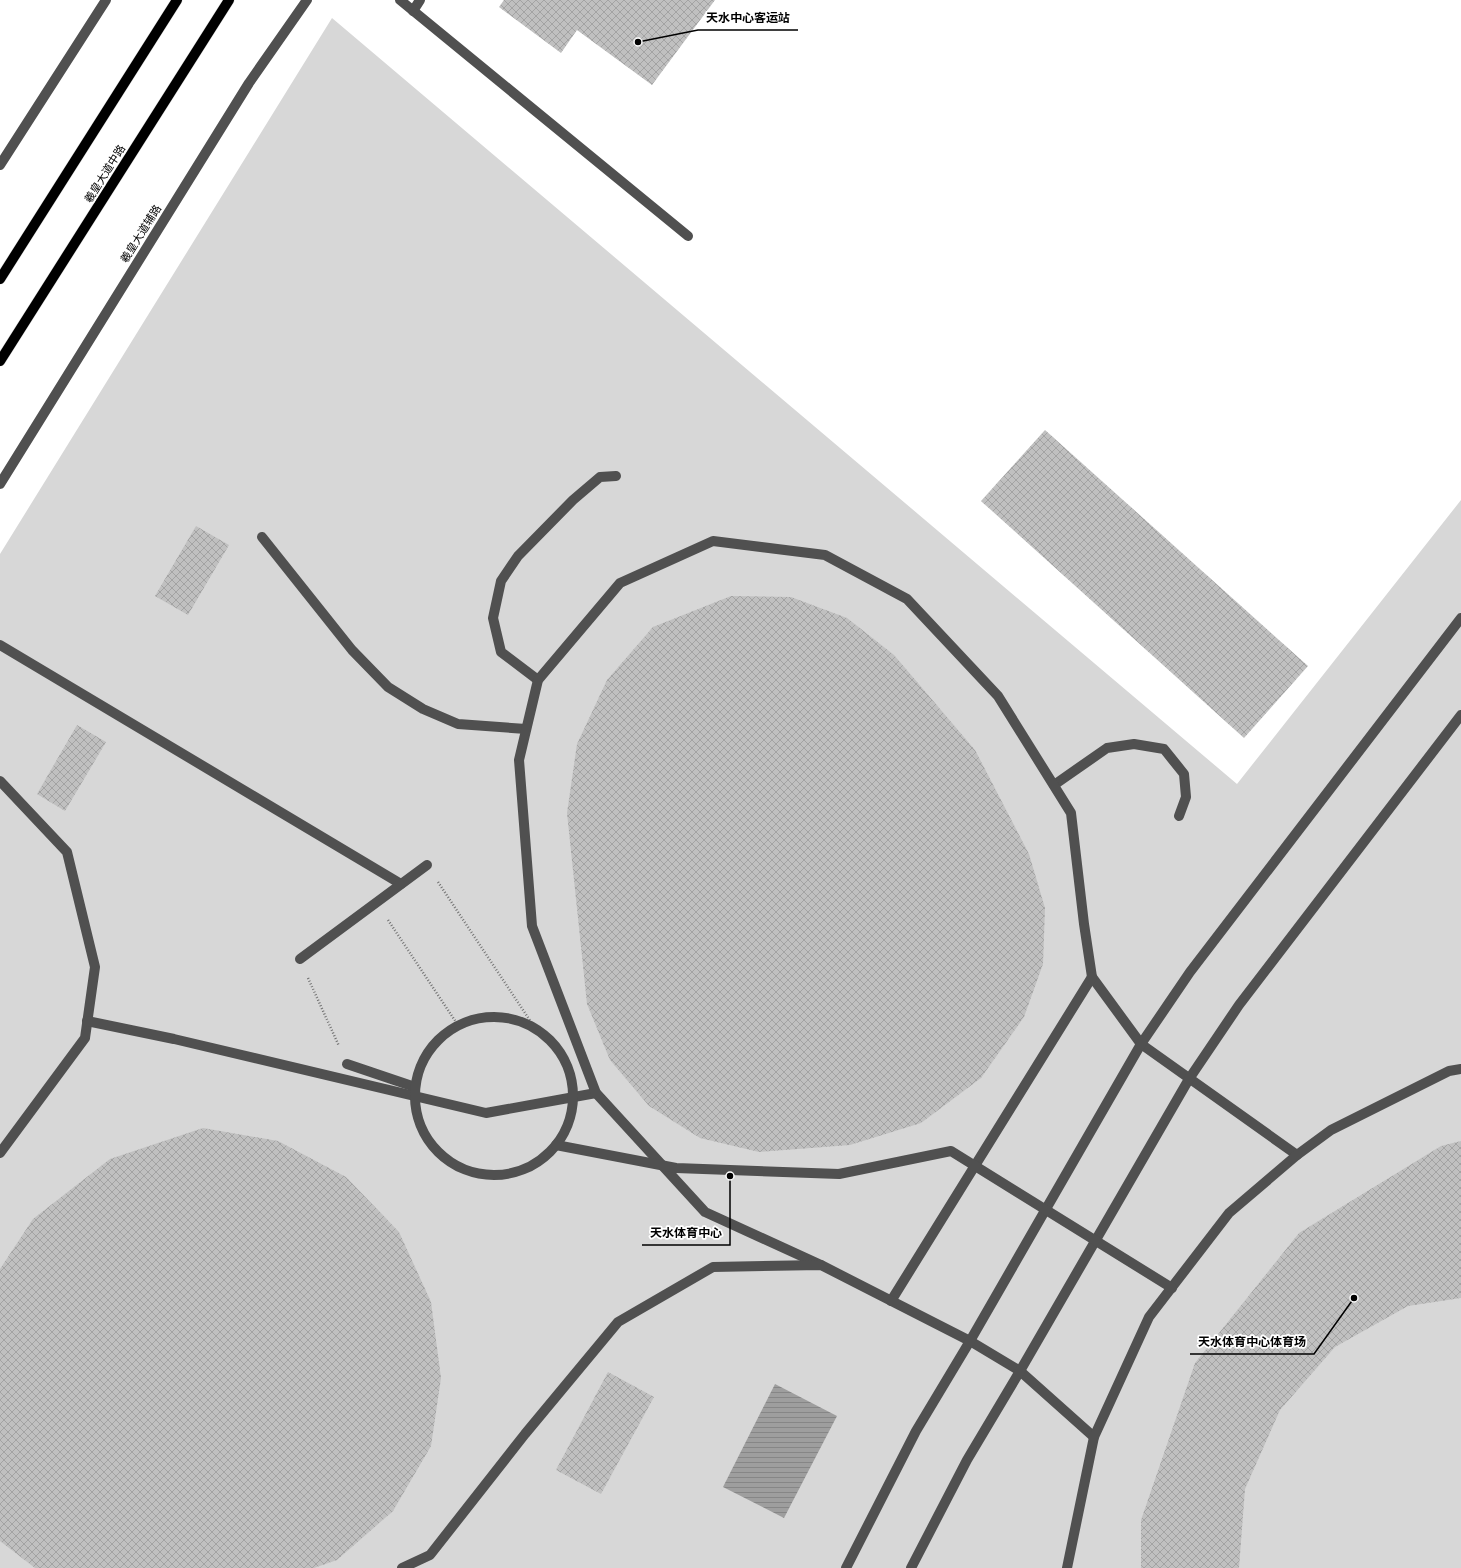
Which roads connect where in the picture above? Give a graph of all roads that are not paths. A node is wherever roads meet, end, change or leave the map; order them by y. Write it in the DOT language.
graph roads {
  1 [pos="106,0"];
  2 [pos="177,0"];
  3 [pos="229,0"];
  4 [pos="306,0"];
  5 [pos="400,0"];
  6 [pos="420,0"];
  7 [pos="413,11"];
  8 [pos="0,165"];
  9 [pos="688,236"];
  10 [pos="0,279"];
  11 [pos="0,361"];
  12 [pos="616,476"];
  13 [pos="0,484"];
  14 [pos="262,537"];
  15 [pos="1461,618"];
  16 [pos="0,645"];
  17 [pos="538,680"];
  18 [pos="1461,715"];
  19 [pos="526,729"];
  20 [pos="0,781"];
  21 [pos="1054,786"];
  22 [pos="1179,816"];
  23 [pos="427,865"];
  24 [pos="401,884"];
  25 [pos="300,959"];
  26 [pos="1092,977"];
  27 [pos="87,1021"];
  28 [pos="1141,1044"];
  29 [pos="347,1064"];
  30 [pos="1461,1069"];
  31 [pos="415,1087"];
  32 [pos="596,1094"];
  33 [pos="556,1145"];
  34 [pos="0,1153"];
  35 [pos="1297,1155"];
  36 [pos="821,1265"];
  37 [pos="1172,1288"];
  38 [pos="891,1301"];
  39 [pos="970,1341"];
  40 [pos="1020,1371"];
  41 [pos="1094,1437"];
  42 [pos="402,1568"];
  43 [pos="846,1568"];
  44 [pos="911,1568"];
  45 [pos="1067,1568"];
  1 -- 8 [label="street"];
  2 -- 10 [label="main road"];
  3 -- 11 [label="main road, 羲皇大道中路"];
  4 -- 13 [label="street, 羲皇大道辅路"];
  5 -- 7 [label="street"];
  6 -- 7 [label="street"];
  7 -- 9 [label="street"];
  12 -- 17 [label="street"];
  14 -- 19 [label="street"];
  15 -- 28 [label="street"];
  16 -- 24 [label="street"];
  17 -- 19 [label="street"];
  17 -- 21 [label="street"];
  18 -- 40 [label="street"];
  19 -- 32 [label="street"];
  20 -- 27 [label="street"];
  21 -- 22 [label="street"];
  21 -- 26 [label="street"];
  23 -- 24 [label="street"];
  24 -- 25 [label="street"];
  26 -- 28 [label="street"];
  26 -- 38 [label="street"];
  27 -- 32 [label="street"];
  27 -- 34 [label="street"];
  28 -- 35 [label="street"];
  28 -- 39 [label="street"];
  29 -- 31 [label="street"];
  30 -- 35 [label="street"];
  31 -- 33 [label="street, bridge"];
  31 -- 33 [label="street, bridge"];
  32 -- 36 [label="street"];
  33 -- 37 [label="street, bridge"];
  35 -- 37 [label="street"];
  36 -- 38 [label="street"];
  36 -- 42 [label="street"];
  37 -- 41 [label="street"];
  38 -- 39 [label="street"];
  39 -- 40 [label="street"];
  39 -- 43 [label="street"];
  40 -- 41 [label="street"];
  40 -- 44 [label="street"];
  41 -- 45 [label="street"];
}
